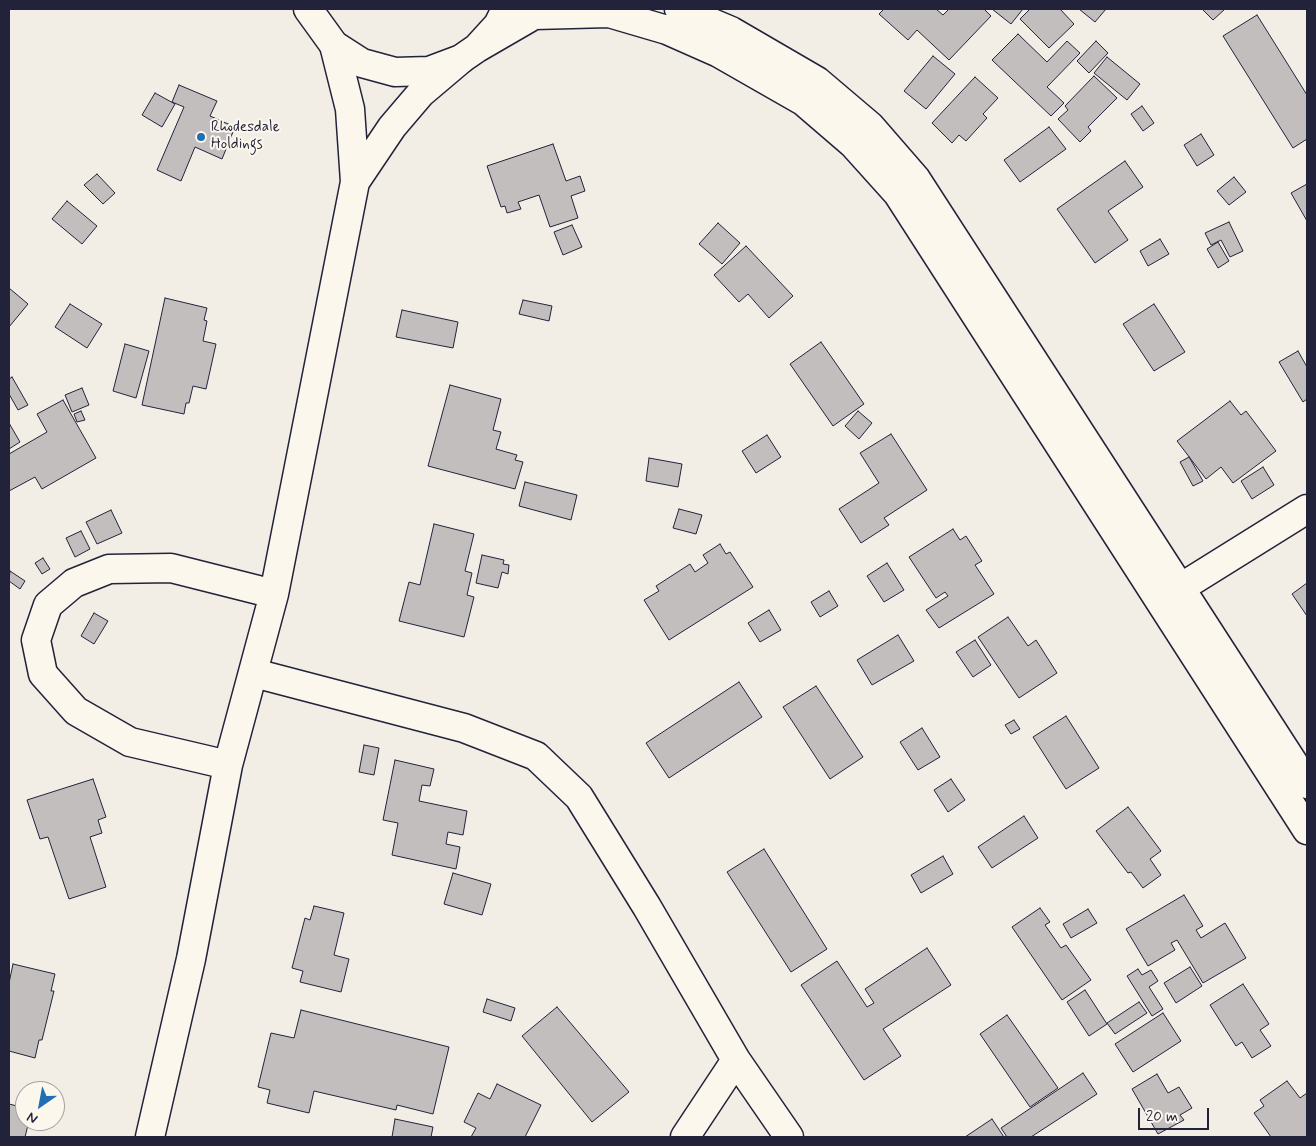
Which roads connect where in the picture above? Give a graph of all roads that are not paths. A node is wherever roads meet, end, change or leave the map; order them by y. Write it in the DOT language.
graph roads {
  1 [pos="506,9"];
  2 [pos="679,9"];
  3 [pos="307,11"];
  4 [pos="334,45"];
  5 [pos="469,54"];
  6 [pos="355,182"];
  7 [pos="1307,509"];
  8 [pos="1171,593"];
  9 [pos="274,594"];
  10 [pos="254,673"];
  11 [pos="228,764"];
  12 [pos="1307,784"];
  13 [pos="1307,830"];
  14 [pos="736,1060"];
  15 [pos="150,1137"];
  16 [pos="685,1137"];
  17 [pos="789,1137"];
  1 -- 5 [label="main road"];
  2 -- 8 [label="main road"];
  3 -- 4 [label="main road"];
  4 -- 5 [label="main road"];
  4 -- 6 [label="main road"];
  5 -- 6 [label="main road"];
  5 -- 8 [label="main road"];
  6 -- 9 [label="main road"];
  7 -- 8 [label="main road"];
  8 -- 12 [label="main road"];
  8 -- 13 [label="main road"];
  9 -- 10 [label="main road"];
  9 -- 11 [label="main road"];
  10 -- 11 [label="main road"];
  10 -- 14 [label="main road"];
  11 -- 15 [label="main road"];
  14 -- 16 [label="main road"];
  14 -- 17 [label="main road"];
}
